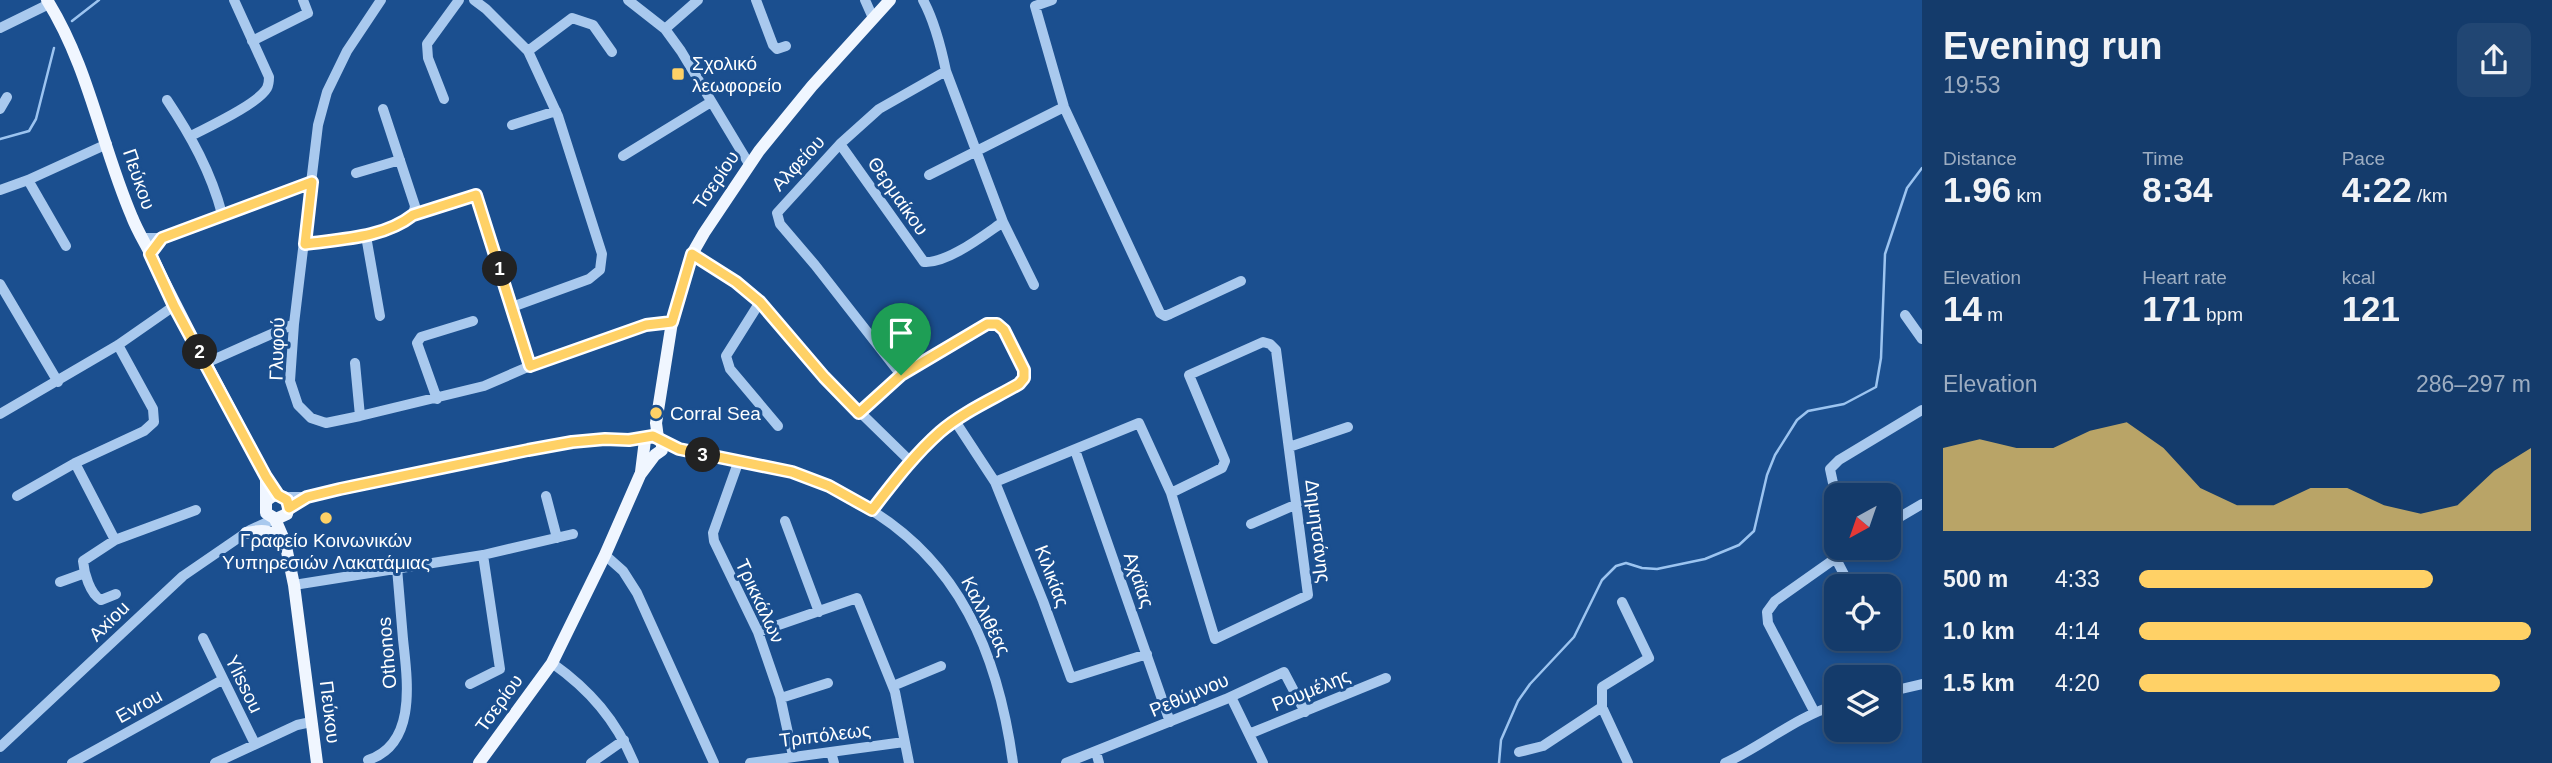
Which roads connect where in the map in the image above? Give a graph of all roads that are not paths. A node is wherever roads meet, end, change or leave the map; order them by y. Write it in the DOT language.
graph roads {
  1 [pos="234,0"];
  2 [pos="303,0"];
  3 [pos="381,0"];
  4 [pos="459,0"];
  5 [pos="474,0"];
  6 [pos="628,0"];
  7 [pos="698,0"];
  8 [pos="756,0"];
  9 [pos="865,0"];
  10 [pos="890,0"];
  11 [pos="923,0"];
  12 [pos="1052,0"];
  13 [pos="48,2"];
  14 [pos="873,18"];
  15 [pos="0,28"];
  16 [pos="665,29"];
  17 [pos="253,41"];
  18 [pos="786,46"];
  19 [pos="528,51"];
  20 [pos="612,52"];
  21 [pos="946,71"];
  22 [pos="7,97"];
  23 [pos="444,99"];
  24 [pos="167,100"];
  25 [pos="711,102"];
  26 [pos="1064,107"];
  27 [pos="0,109"];
  28 [pos="383,109"];
  29 [pos="556,111"];
  30 [pos="513,125"];
  31 [pos="191,136"];
  32 [pos="107,144"];
  33 [pos="840,144"];
  34 [pos="976,150"];
  35 [pos="623,156"];
  36 [pos="400,160"];
  37 [pos="749,164"];
  38 [pos="356,173"];
  39 [pos="929,175"];
  40 [pos="28,180"];
  41 [pos="312,182"];
  42 [pos="0,190"];
  43 [pos="222,214"];
  44 [pos="413,215"];
  45 [pos="1003,222"];
  46 [pos="366,236"];
  47 [pos="142,238"];
  48 [pos="162,238"];
  49 [pos="305,244"];
  50 [pos="66,246"];
  51 [pos="150,254"];
  52 [pos="692,254"];
  53 [pos="1241,281"];
  54 [pos="0,285"];
  55 [pos="1034,285"];
  56 [pos="760,302"];
  57 [pos="174,306"];
  58 [pos="512,307"];
  59 [pos="1905,315"];
  60 [pos="380,316"];
  61 [pos="473,321"];
  62 [pos="672,322"];
  63 [pos="294,324"];
  64 [pos="1922,339"];
  65 [pos="118,345"];
  66 [pos="206,363"];
  67 [pos="355,363"];
  68 [pos="530,366"];
  69 [pos="901,375"];
  70 [pos="58,382"];
  71 [pos="437,399"];
  72 [pos="1922,410"];
  73 [pos="859,413"];
  74 [pos="0,414"];
  75 [pos="360,416"];
  76 [pos="955,421"];
  77 [pos="778,426"];
  78 [pos="1348,427"];
  79 [pos="652,445"];
  80 [pos="1289,447"];
  81 [pos="1075,450"];
  82 [pos="911,462"];
  83 [pos="75,463"];
  84 [pos="738,463"];
  85 [pos="995,482"];
  86 [pos="1833,483"];
  87 [pos="1171,493"];
  88 [pos="17,495"];
  89 [pos="545,496"];
  90 [pos="1297,504"];
  91 [pos="1922,504"];
  92 [pos="277,508"];
  93 [pos="196,510"];
  94 [pos="872,510"];
  95 [pos="1901,516"];
  96 [pos="785,521"];
  97 [pos="1251,524"];
  98 [pos="248,531"];
  99 [pos="573,534"];
  100 [pos="557,538"];
  101 [pos="115,540"];
  102 [pos="285,542"];
  103 [pos="483,555"];
  104 [pos="605,555"];
  105 [pos="1831,560"];
  106 [pos="397,568"];
  107 [pos="85,573"];
  108 [pos="60,582"];
  109 [pos="294,585"];
  110 [pos="116,594"];
  111 [pos="1622,602"];
  112 [pos="820,612"];
  113 [pos="758,632"];
  114 [pos="203,638"];
  115 [pos="1147,654"];
  116 [pos="552,663"];
  117 [pos="941,666"];
  118 [pos="1386,678"];
  119 [pos="222,680"];
  120 [pos="828,683"];
  121 [pos="470,684"];
  122 [pos="1922,684"];
  123 [pos="893,686"];
  124 [pos="1901,689"];
  125 [pos="1231,697"];
  126 [pos="781,698"];
  127 [pos="1602,707"];
  128 [pos="1824,708"];
  129 [pos="1814,711"];
  130 [pos="1305,712"];
  131 [pos="311,722"];
  132 [pos="1170,722"];
  133 [pos="1249,734"];
  134 [pos="624,740"];
  135 [pos="904,742"];
  136 [pos="255,744"];
  137 [pos="0,747"];
  138 [pos="831,752"];
  139 [pos="1096,752"];
  140 [pos="1518,752"];
  141 [pos="793,756"];
  142 [pos="368,760"];
  143 [pos="72,763"];
  144 [pos="215,763"];
  145 [pos="317,763"];
  146 [pos="479,763"];
  147 [pos="591,763"];
  148 [pos="634,763"];
  149 [pos="714,763"];
  150 [pos="750,763"];
  151 [pos="834,763"];
  152 [pos="909,763"];
  153 [pos="1013,763"];
  154 [pos="1066,763"];
  155 [pos="1098,763"];
  156 [pos="1263,763"];
  157 [pos="1628,763"];
  158 [pos="1725,763"];
  1 -- 17 [label="street"];
  2 -- 17 [label="street"];
  3 -- 41 [label="street, Γλυφού"];
  4 -- 23 [label="street"];
  5 -- 19 [label="street"];
  6 -- 16 [label="street"];
  7 -- 16 [label="street"];
  8 -- 18 [label="street"];
  9 -- 14 [label="street"];
  10 -- 14 [label="main road, Τσερίου"];
  11 -- 21 [label="street"];
  12 -- 26 [label="street"];
  13 -- 15 [label="street"];
  13 -- 32 [label="main road, Πεύκου"];
  14 -- 37 [label="main road, Τσερίου"];
  16 -- 25 [label="street"];
  17 -- 31 [label="street"];
  19 -- 20 [label="street"];
  19 -- 29 [label="street"];
  21 -- 33 [label="street, Αλφείου"];
  21 -- 34 [label="street"];
  22 -- 27 [label="street"];
  24 -- 31 [label="street"];
  25 -- 35 [label="street"];
  25 -- 37 [label="street"];
  26 -- 34 [label="street"];
  26 -- 53 [label="street"];
  28 -- 36 [label="street"];
  29 -- 30 [label="street"];
  29 -- 58 [label="street"];
  31 -- 43 [label="street"];
  32 -- 40 [label="street"];
  32 -- 47 [label="main road, Πεύκου"];
  33 -- 45 [label="street, Θερμαίκου"];
  33 -- 69 [label="street, Αλφείου"];
  34 -- 39 [label="street"];
  34 -- 45 [label="street"];
  36 -- 38 [label="street"];
  36 -- 44 [label="street"];
  37 -- 52 [label="main road, Τσερίου"];
  40 -- 42 [label="street"];
  40 -- 50 [label="street"];
  41 -- 43 [label="street"];
  41 -- 49 [label="street, Γλυφού"];
  43 -- 48 [label="street"];
  44 -- 46 [label="street"];
  44 -- 58 [label="street"];
  45 -- 55 [label="street"];
  46 -- 49 [label="street"];
  46 -- 60 [label="street"];
  47 -- 48 [label="street"];
  47 -- 51 [label="main road, Πεύκου"];
  48 -- 51 [label="street"];
  49 -- 63 [label="street, Γλυφού"];
  51 -- 57 [label="main road, Πεύκου"];
  52 -- 56 [label="street"];
  52 -- 62 [label="main road, Τσερίου"];
  54 -- 70 [label="street"];
  56 -- 73 [label="street"];
  56 -- 77 [label="street"];
  57 -- 65 [label="street"];
  57 -- 66 [label="main road, Πεύκου"];
  58 -- 68 [label="street"];
  59 -- 64 [label="street"];
  61 -- 71 [label="street"];
  62 -- 68 [label="street, Γλυφού"];
  62 -- 79 [label="main road, Τσερίου"];
  63 -- 66 [label="street"];
  63 -- 75 [label="street, Γλυφού"];
  65 -- 70 [label="street"];
  65 -- 83 [label="street"];
  66 -- 92 [label="main road, Πεύκου"];
  67 -- 75 [label="street"];
  68 -- 71 [label="street, Γλυφού"];
  69 -- 73 [label="street"];
  69 -- 76 [label="street"];
  70 -- 74 [label="street"];
  71 -- 75 [label="street, Γλυφού"];
  72 -- 86 [label="street"];
  73 -- 82 [label="street"];
  76 -- 82 [label="street"];
  76 -- 85 [label="street, Κιλικίας"];
  78 -- 80 [label="street"];
  79 -- 84 [label="street, Καλλιθέας"];
  79 -- 92 [label="street"];
  79 -- 104 [label="main road, Τσερίου"];
  80 -- 87 [label="street, Δημητσάνης"];
  80 -- 90 [label="street, Δημητσάνης"];
  81 -- 85 [label="street"];
  81 -- 87 [label="street"];
  81 -- 115 [label="street, Αχαϊας"];
  82 -- 94 [label="street"];
  83 -- 88 [label="street"];
  83 -- 101 [label="street"];
  84 -- 94 [label="street, Καλλιθέας"];
  84 -- 113 [label="street, Τρικκάλων"];
  85 -- 115 [label="street, Κιλικίας"];
  87 -- 90 [label="street, Δημητσάνης"];
  89 -- 100 [label="street"];
  90 -- 97 [label="street"];
  91 -- 95 [label="street"];
  92 -- 98 [label="street, Axiou"];
  92 -- 102 [label="main road, Πεύκου"];
  93 -- 101 [label="street"];
  94 -- 153 [label="street, Καλλιθέας"];
  96 -- 112 [label="street"];
  98 -- 102 [label="main road"];
  98 -- 137 [label="street, Axiou"];
  99 -- 100 [label="street"];
  100 -- 103 [label="street"];
  101 -- 107 [label="street"];
  102 -- 109 [label="main road, Πεύκου"];
  103 -- 106 [label="street"];
  103 -- 121 [label="street"];
  104 -- 116 [label="main road, Τσερίου"];
  104 -- 149 [label="street"];
  105 -- 129 [label="street"];
  106 -- 109 [label="street"];
  106 -- 142 [label="street, Othonos"];
  107 -- 108 [label="street"];
  107 -- 110 [label="street"];
  109 -- 131 [label="main road, Πεύκου"];
  111 -- 127 [label="street"];
  112 -- 113 [label="street"];
  112 -- 123 [label="street"];
  113 -- 126 [label="street, Τρικκάλων"];
  114 -- 119 [label="street, Ylissou"];
  115 -- 132 [label="street, Αχαϊας"];
  116 -- 134 [label="street"];
  116 -- 146 [label="main road, Τσερίου"];
  117 -- 123 [label="street"];
  118 -- 130 [label="street, Ρουμέλης"];
  119 -- 136 [label="street, Ylissou"];
  119 -- 143 [label="street, Evrou"];
  120 -- 126 [label="street"];
  122 -- 124 [label="street"];
  123 -- 135 [label="street"];
  125 -- 130 [label="street, Ρεθύμνου"];
  125 -- 132 [label="street, Ρεθύμνου"];
  125 -- 133 [label="street"];
  126 -- 141 [label="street, Τρικκάλων"];
  127 -- 140 [label="street"];
  127 -- 157 [label="street"];
  128 -- 129 [label="street"];
  129 -- 158 [label="street"];
  130 -- 133 [label="street, Ρουμέλης"];
  131 -- 136 [label="street"];
  131 -- 145 [label="main road, Πεύκου"];
  132 -- 139 [label="street, Ρεθύμνου"];
  133 -- 156 [label="street"];
  134 -- 147 [label="street"];
  134 -- 148 [label="street"];
  135 -- 138 [label="street, Τριπόλεως"];
  135 -- 152 [label="street"];
  136 -- 144 [label="street"];
  138 -- 141 [label="street, Τριπόλεως"];
  138 -- 151 [label="street"];
  139 -- 154 [label="street, Ρεθύμνου"];
  139 -- 155 [label="street"];
  141 -- 150 [label="street, Τριπόλεως"];
}
